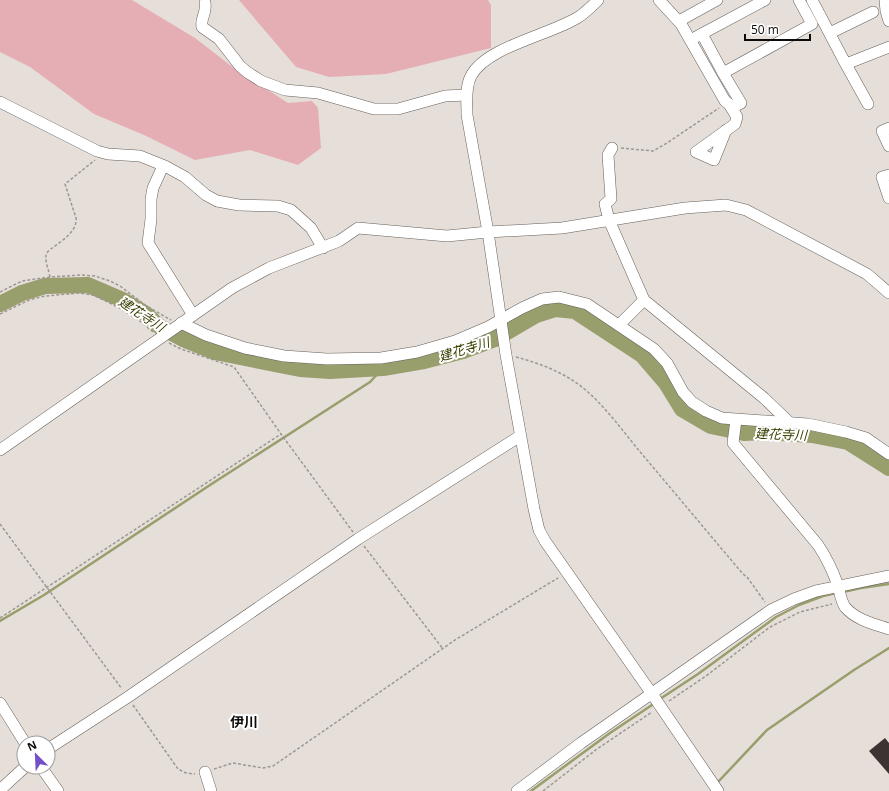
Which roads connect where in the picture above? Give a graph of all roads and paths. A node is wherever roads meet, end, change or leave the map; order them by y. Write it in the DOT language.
graph roads {
  1 [pos="598,0"];
  2 [pos="659,0"];
  3 [pos="717,0"];
  4 [pos="765,0"];
  5 [pos="799,0"];
  6 [pos="812,0"];
  7 [pos="885,0"];
  8 [pos="205,2"];
  9 [pos="873,12"];
  10 [pos="679,21"];
  11 [pos="889,21"];
  12 [pos="702,34"];
  13 [pos="830,34"];
  14 [pos="691,41"];
  15 [pos="889,47"];
  16 [pos="846,64"];
  17 [pos="724,72"];
  18 [pos="466,95"];
  19 [pos="0,102"];
  20 [pos="868,104"];
  21 [pos="730,106"];
  22 [pos="889,128"];
  23 [pos="726,130"];
  24 [pos="889,146"];
  25 [pos="612,148"];
  26 [pos="101,152"];
  27 [pos="163,166"];
  28 [pos="889,175"];
  29 [pos="889,198"];
  30 [pos="609,220"];
  31 [pos="488,232"];
  32 [pos="323,248"];
  33 [pos="50,277"];
  34 [pos="0,292"];
  35 [pos="889,293"];
  36 [pos="644,300"];
  37 [pos="0,314"];
  38 [pos="193,315"];
  39 [pos="501,321"];
  40 [pos="181,323"];
  41 [pos="619,325"];
  42 [pos="160,338"];
  43 [pos="506,355"];
  44 [pos="736,420"];
  45 [pos="790,423"];
  46 [pos="281,434"];
  47 [pos="520,436"];
  48 [pos="0,450"];
  49 [pos="889,454"];
  50 [pos="0,524"];
  51 [pos="358,539"];
  52 [pos="566,573"];
  53 [pos="889,576"];
  54 [pos="838,586"];
  55 [pos="48,588"];
  56 [pos="842,601"];
  57 [pos="771,610"];
  58 [pos="0,618"];
  59 [pos="889,629"];
  60 [pos="443,649"];
  61 [pos="652,694"];
  62 [pos="128,697"];
  63 [pos="0,703"];
  64 [pos="660,706"];
  65 [pos="20,735"];
  66 [pos="56,745"];
  67 [pos="205,772"];
  68 [pos="16,775"];
  69 [pos="47,775"];
  70 [pos="0,790"];
  71 [pos="58,791"];
  72 [pos="210,791"];
  73 [pos="517,791"];
  74 [pos="542,791"];
  75 [pos="718,791"];
  1 -- 18 [label="street"];
  2 -- 10 [label="street"];
  3 -- 10 [label="street"];
  4 -- 12 [label="street"];
  5 -- 17 [label="street"];
  6 -- 13 [label="street"];
  7 -- 11 [label="street"];
  8 -- 18 [label="street"];
  9 -- 13 [label="street"];
  10 -- 14 [label="street"];
  12 -- 14 [label="street"];
  12 -- 17 [label="street"];
  13 -- 16 [label="street"];
  14 -- 21 [label="street"];
  15 -- 16 [label="street"];
  16 -- 20 [label="street"];
  17 -- 21 [label="street"];
  18 -- 31 [label="street"];
  19 -- 26 [label="street"];
  21 -- 23 [label="street"];
  21 -- 25 [label="path"];
  22 -- 24 [label="street"];
  25 -- 30 [label="street"];
  26 -- 27 [label="street"];
  26 -- 33 [label="path"];
  27 -- 32 [label="street"];
  27 -- 38 [label="street"];
  28 -- 29 [label="street"];
  30 -- 31 [label="street"];
  30 -- 35 [label="street"];
  30 -- 36 [label="street"];
  31 -- 32 [label="street"];
  31 -- 39 [label="street"];
  32 -- 38 [label="street"];
  33 -- 34 [label="path"];
  33 -- 40 [label="path"];
  36 -- 41 [label="street"];
  36 -- 45 [label="street"];
  37 -- 42 [label="path"];
  38 -- 40 [label="street"];
  39 -- 40 [label="street"];
  39 -- 41 [label="street"];
  39 -- 43 [label="street"];
  40 -- 42 [label="street"];
  41 -- 44 [label="street"];
  42 -- 46 [label="path"];
  42 -- 48 [label="street"];
  43 -- 47 [label="street"];
  43 -- 57 [label="path"];
  44 -- 45 [label="street"];
  44 -- 54 [label="street"];
  45 -- 49 [label="street"];
  46 -- 51 [label="path"];
  46 -- 55 [label="path"];
  47 -- 51 [label="street"];
  47 -- 52 [label="street"];
  50 -- 55 [label="path"];
  51 -- 60 [label="path"];
  51 -- 62 [label="street"];
  52 -- 60 [label="path"];
  52 -- 61 [label="street"];
  53 -- 54 [label="street"];
  54 -- 56 [label="street"];
  54 -- 57 [label="street"];
  55 -- 58 [label="path"];
  55 -- 62 [label="path"];
  56 -- 59 [label="street"];
  56 -- 64 [label="path"];
  57 -- 61 [label="street"];
  60 -- 67 [label="path"];
  61 -- 64 [label="street"];
  61 -- 73 [label="street"];
  62 -- 66 [label="street"];
  62 -- 67 [label="path"];
  63 -- 65 [label="street"];
  64 -- 74 [label="path"];
  64 -- 75 [label="street"];
  67 -- 72 [label="street"];
  68 -- 70 [label="street"];
  69 -- 71 [label="street"];
}
